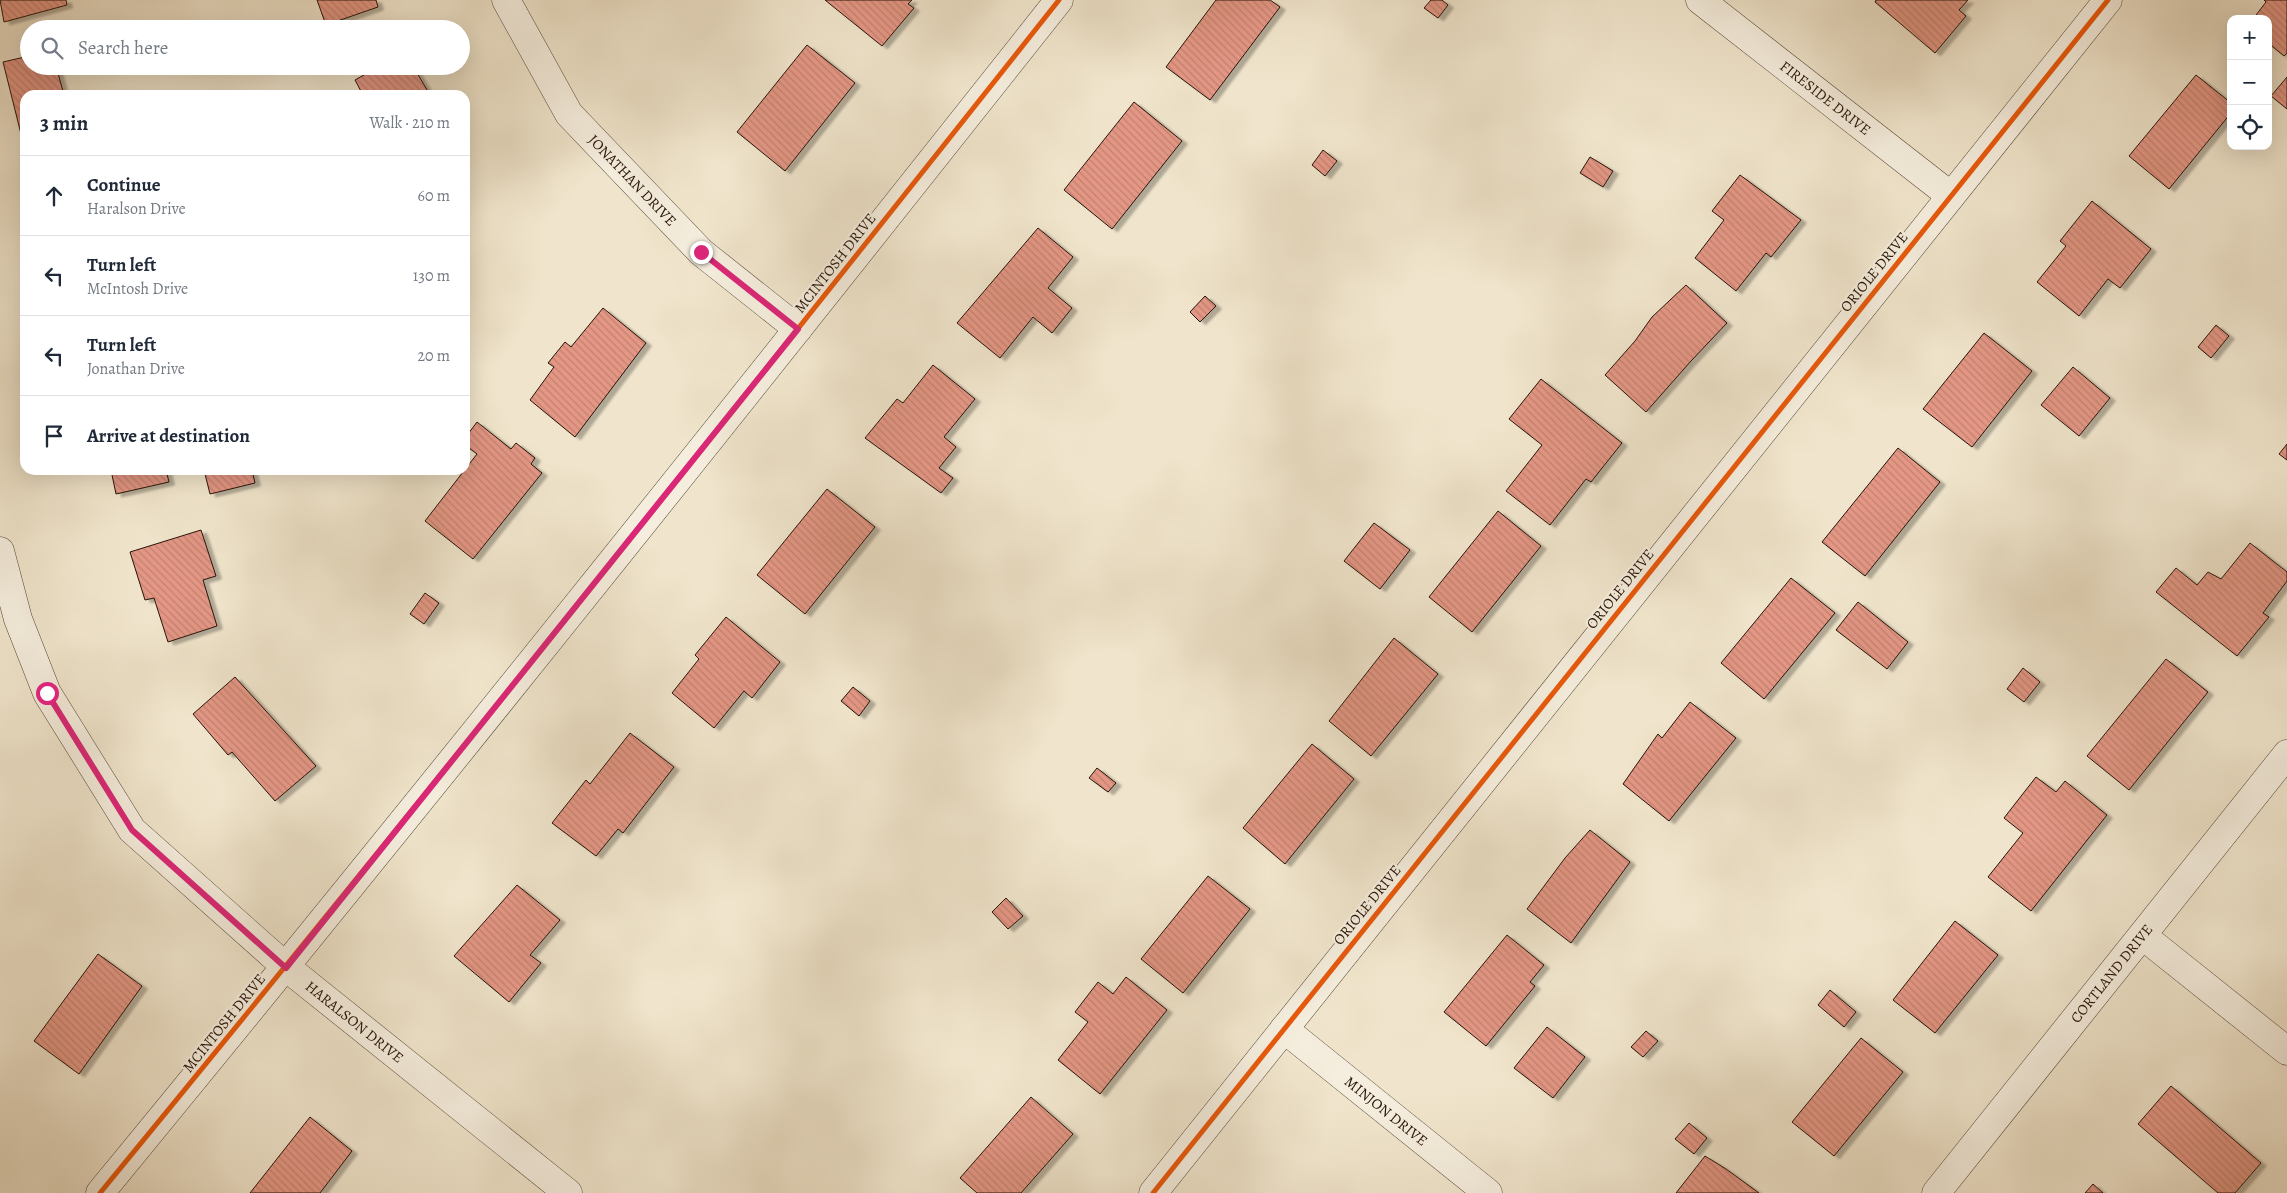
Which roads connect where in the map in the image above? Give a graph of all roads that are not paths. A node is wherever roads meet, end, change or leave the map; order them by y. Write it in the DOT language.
graph roads {
  1 [pos="506,0"];
  2 [pos="1059,0"];
  3 [pos="1700,0"];
  4 [pos="2108,0"];
  5 [pos="1951,196"];
  6 [pos="798,329"];
  7 [pos="0,551"];
  8 [pos="2287,754"];
  9 [pos="2142,936"];
  10 [pos="286,968"];
  11 [pos="1284,1029"];
  12 [pos="2287,1051"];
  13 [pos="100,1193"];
  14 [pos="568,1193"];
  15 [pos="1153,1193"];
  16 [pos="1488,1193"];
  17 [pos="1936,1193"];
  1 -- 6 [label="street, JONATHAN DRIVE"];
  2 -- 6 [label="street, MCINTOSH DRIVE"];
  3 -- 5 [label="street, FIRESIDE DRIVE"];
  4 -- 5 [label="street, ORIOLE DRIVE"];
  5 -- 11 [label="street, ORIOLE DRIVE"];
  6 -- 10 [label="street, MCINTOSH DRIVE"];
  7 -- 10 [label="street, HARALSON DRIVE"];
  8 -- 9 [label="street, CORTLAND DRIVE"];
  9 -- 12 [label="street"];
  9 -- 17 [label="street, CORTLAND DRIVE"];
  10 -- 13 [label="street, MCINTOSH DRIVE"];
  10 -- 14 [label="street, HARALSON DRIVE"];
  11 -- 15 [label="street, ORIOLE DRIVE"];
  11 -- 16 [label="street, MINJON DRIVE"];
}
